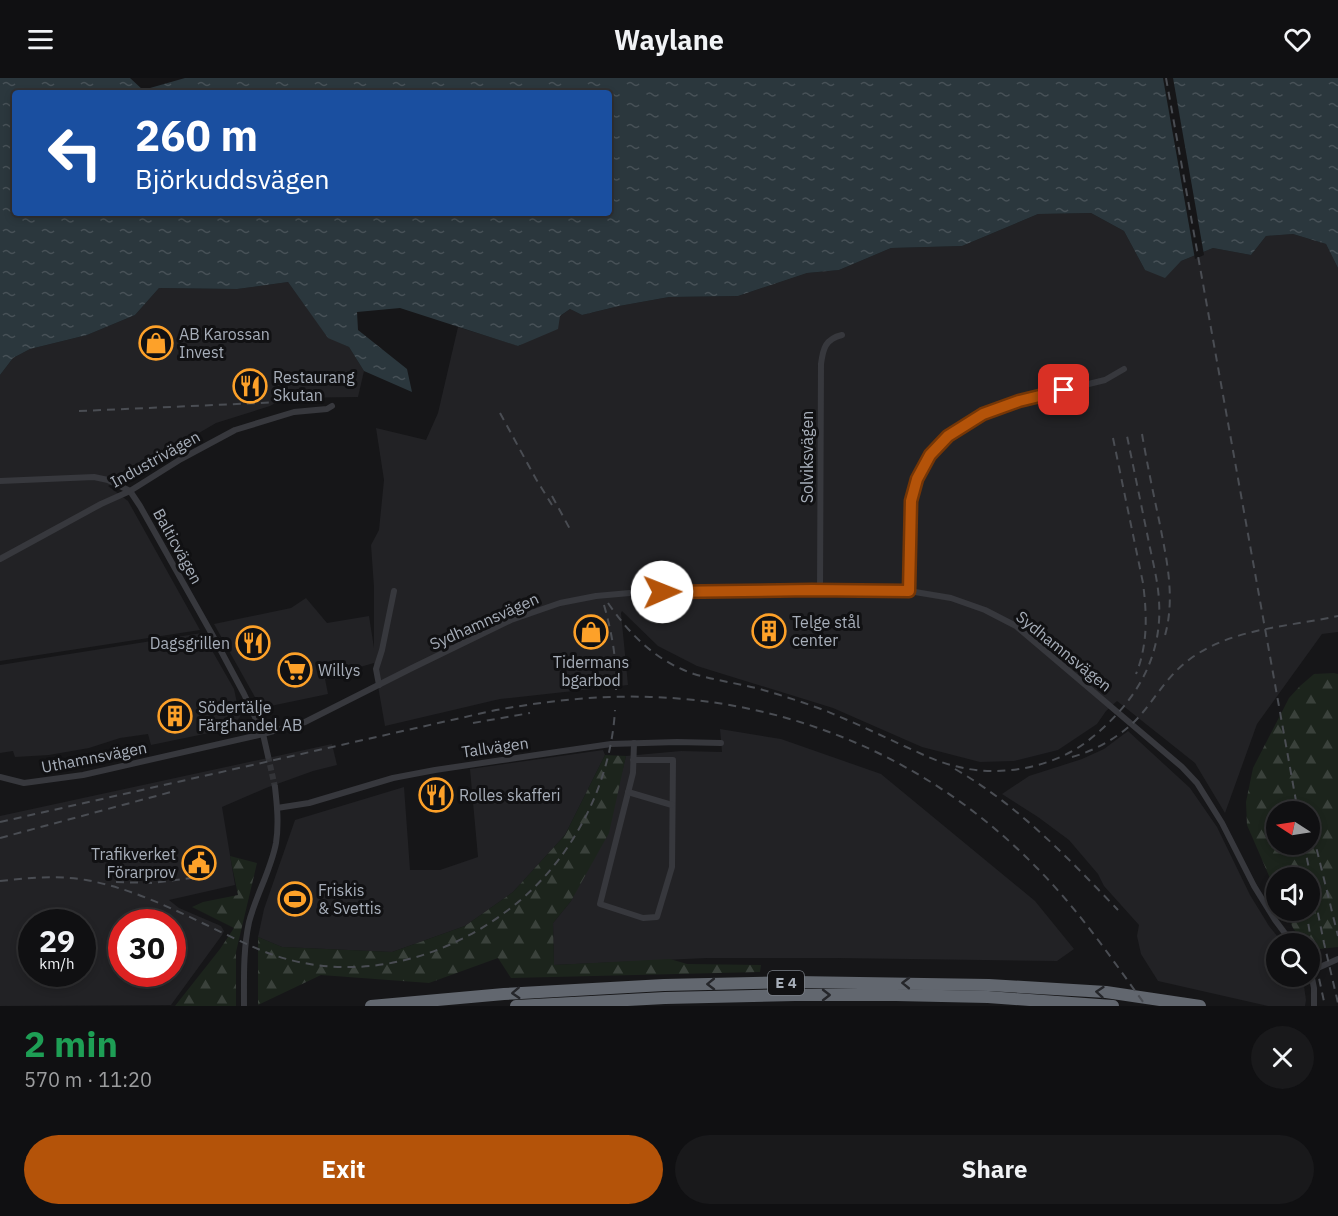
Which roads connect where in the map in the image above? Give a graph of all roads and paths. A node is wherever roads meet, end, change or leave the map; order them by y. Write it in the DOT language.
graph roads {
  1 [pos="842,335"];
  2 [pos="1124,369"];
  3 [pos="332,406"];
  4 [pos="0,481"];
  5 [pos="130,490"];
  6 [pos="0,559"];
  7 [pos="820,590"];
  8 [pos="394,591"];
  9 [pos="909,591"];
  10 [pos="379,685"];
  11 [pos="263,734"];
  12 [pos="634,743"];
  13 [pos="721,743"];
  14 [pos="268,756"];
  15 [pos="633,760"];
  16 [pos="0,777"];
  17 [pos="275,787"];
  18 [pos="628,792"];
  19 [pos="672,805"];
  20 [pos="277,807"];
  21 [pos="1285,933"];
  22 [pos="1338,959"];
  23 [pos="1320,966"];
  24 [pos="1314,987"];
  25 [pos="244,1006"];
  26 [pos="371,1006"];
  27 [pos="516,1006"];
  28 [pos="1113,1006"];
  29 [pos="1200,1006"];
  30 [pos="1314,1006"];
  1 -- 7 [label="street, Solviksvägen"];
  2 -- 9 [label="street"];
  3 -- 5 [label="street, Industrivägen"];
  4 -- 5 [label="street"];
  5 -- 6 [label="street, Industrivägen"];
  5 -- 11 [label="street, Balticvägen"];
  7 -- 9 [label="street, Sydhamnsvägen"];
  7 -- 10 [label="street, Sydhamnsvägen"];
  8 -- 10 [label="street"];
  9 -- 21 [label="street, Sydhamnsvägen"];
  10 -- 11 [label="street, Sydhamnsvägen"];
  11 -- 14 [label="street, Balticvägen"];
  11 -- 16 [label="street, Uthamnsvägen"];
  12 -- 13 [label="street, Tallvägen"];
  12 -- 15 [label="street"];
  12 -- 20 [label="street, Tallvägen"];
  15 -- 18 [label="street"];
  15 -- 19 [label="street"];
  17 -- 20 [label="street"];
  18 -- 19 [label="street"];
  18 -- 19 [label="street"];
  20 -- 25 [label="street"];
  22 -- 23 [label="street"];
  24 -- 30 [label="street"];
  29 -- 26 [label="highway, E 4, one-way"];
  27 -- 28 [label="highway, E 4, one-way"];
}
